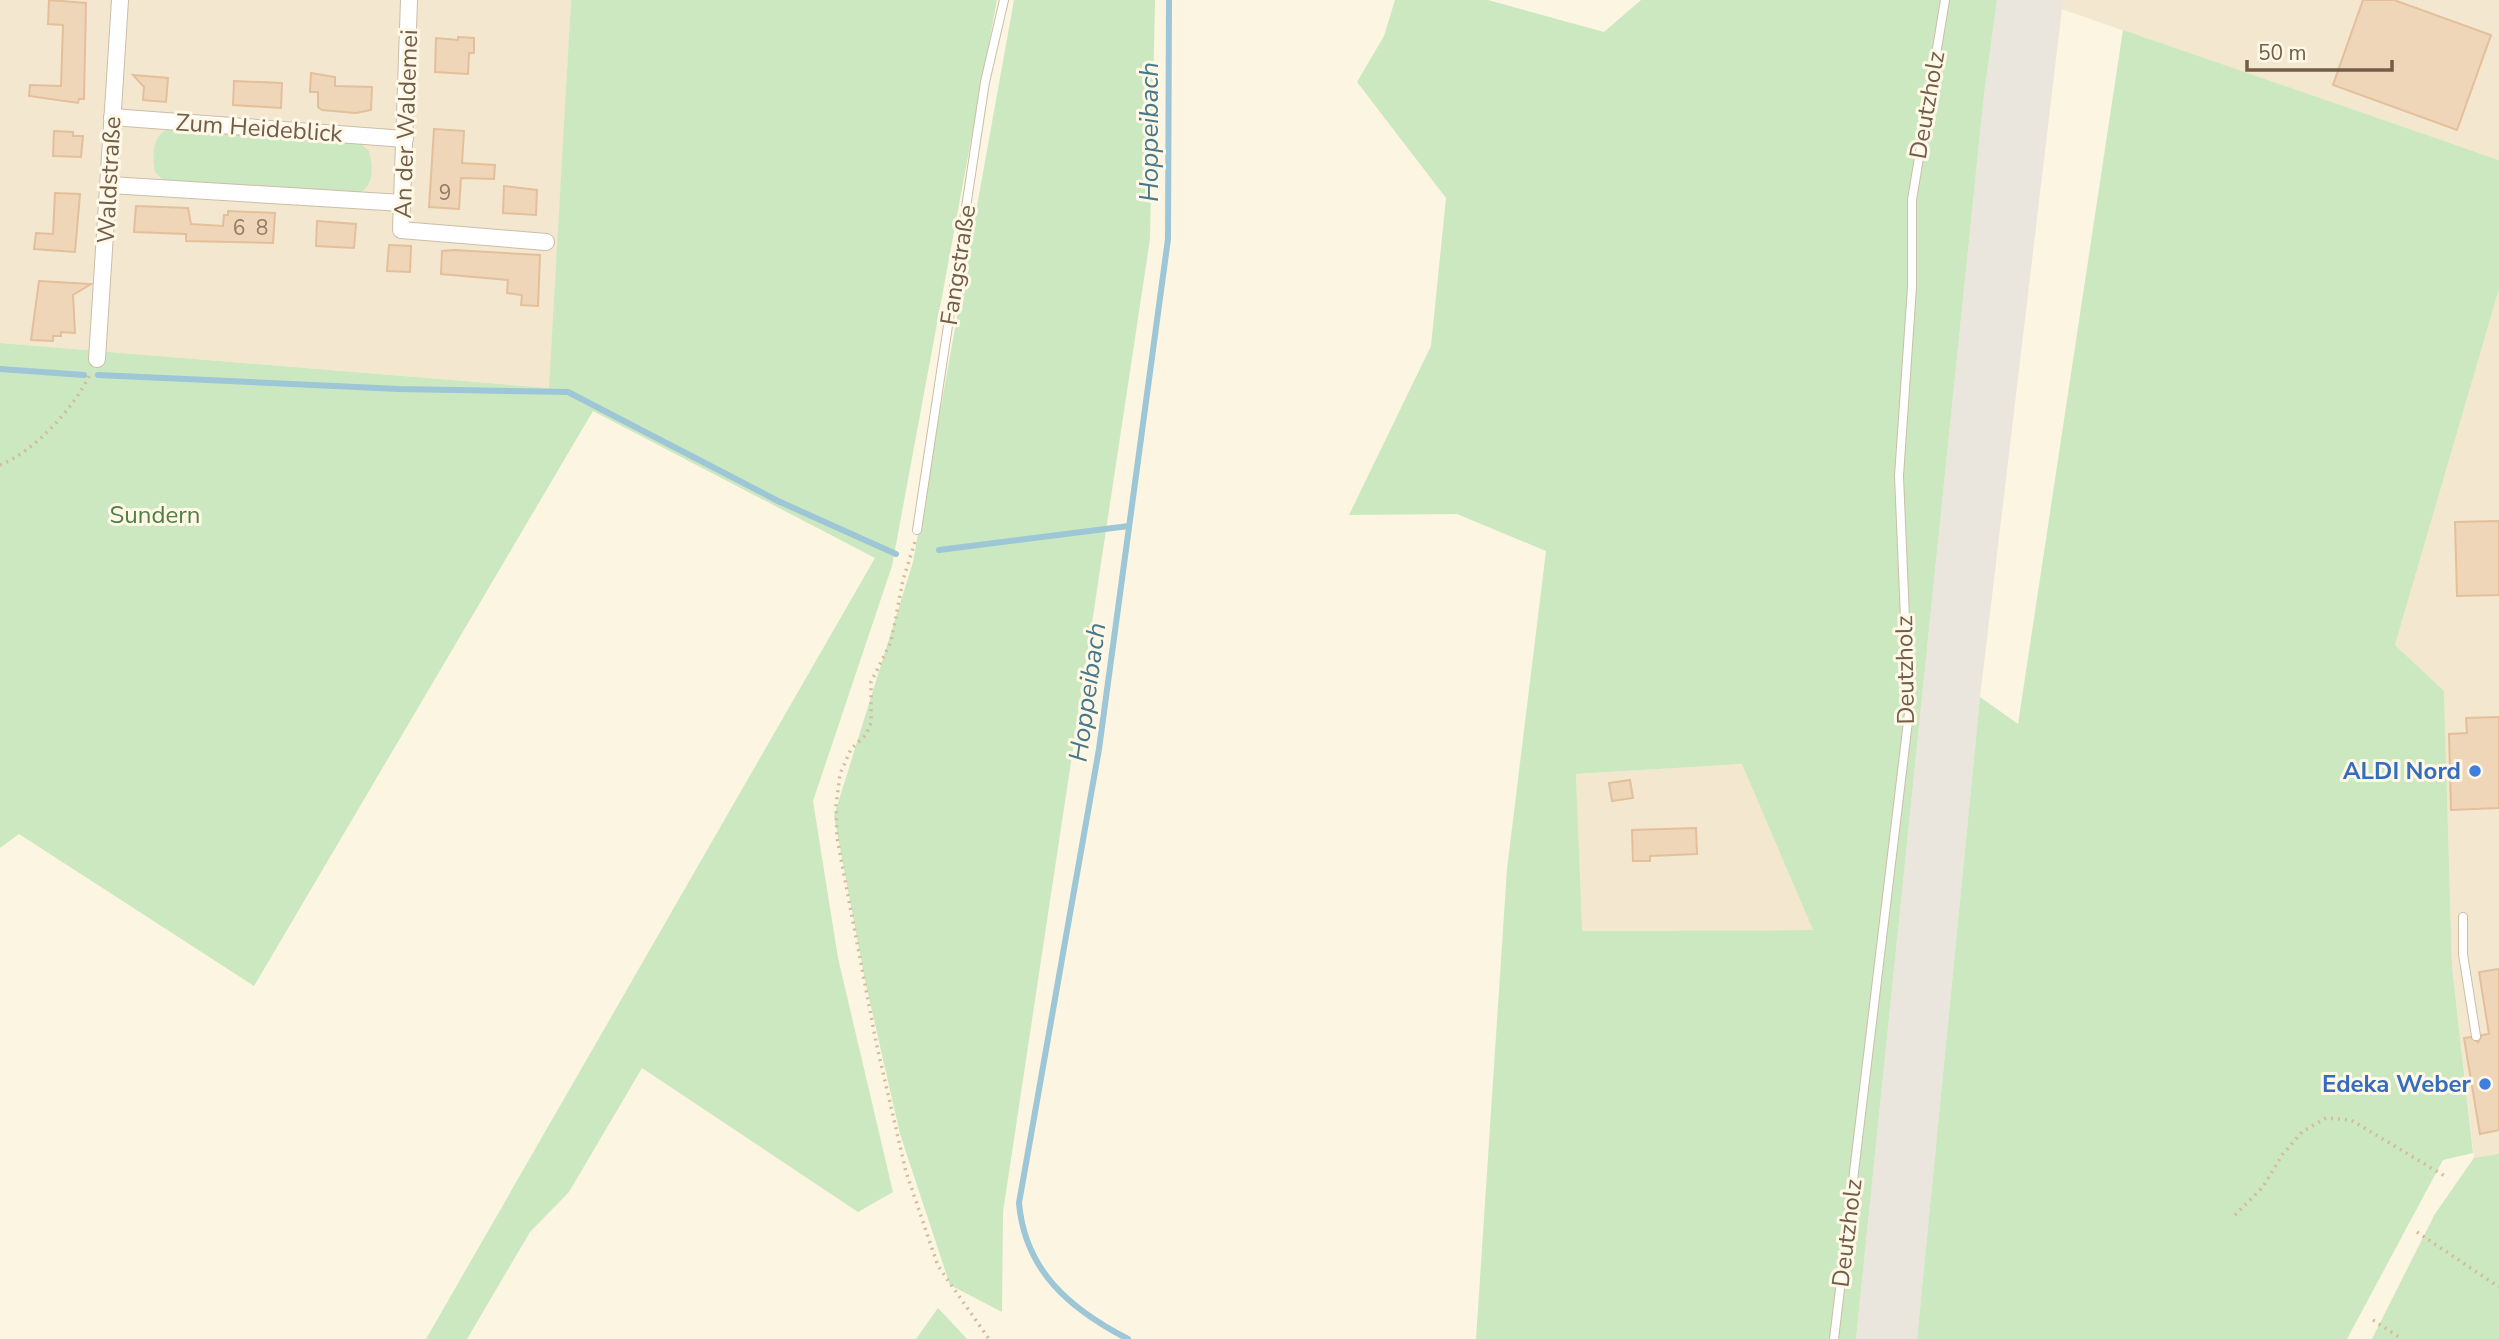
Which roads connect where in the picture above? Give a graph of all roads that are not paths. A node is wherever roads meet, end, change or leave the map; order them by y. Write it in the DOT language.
graph roads {
  1 [pos="120,0"];
  2 [pos="410,0"];
  3 [pos="1004,0"];
  4 [pos="1945,0"];
  5 [pos="112,117"];
  6 [pos="405,139"];
  7 [pos="110,185"];
  8 [pos="402,203"];
  9 [pos="546,242"];
  10 [pos="97,359"];
  11 [pos="917,530"];
  12 [pos="2463,916"];
  13 [pos="2476,1036"];
  14 [pos="1834,1339"];
  1 -- 5 [label="street, Waldstraße"];
  2 -- 6 [label="street, An der Waldemei"];
  3 -- 11 [label="lane, Fangstraße"];
  4 -- 14 [label="lane, Deutzholz"];
  5 -- 6 [label="street, Zum Heideblick"];
  5 -- 7 [label="street, Waldstraße"];
  6 -- 8 [label="street, An der Waldemei"];
  7 -- 8 [label="street"];
  7 -- 10 [label="street, Waldstraße"];
  8 -- 9 [label="street, An der Waldemei"];
  12 -- 13 [label="lane"];
}
